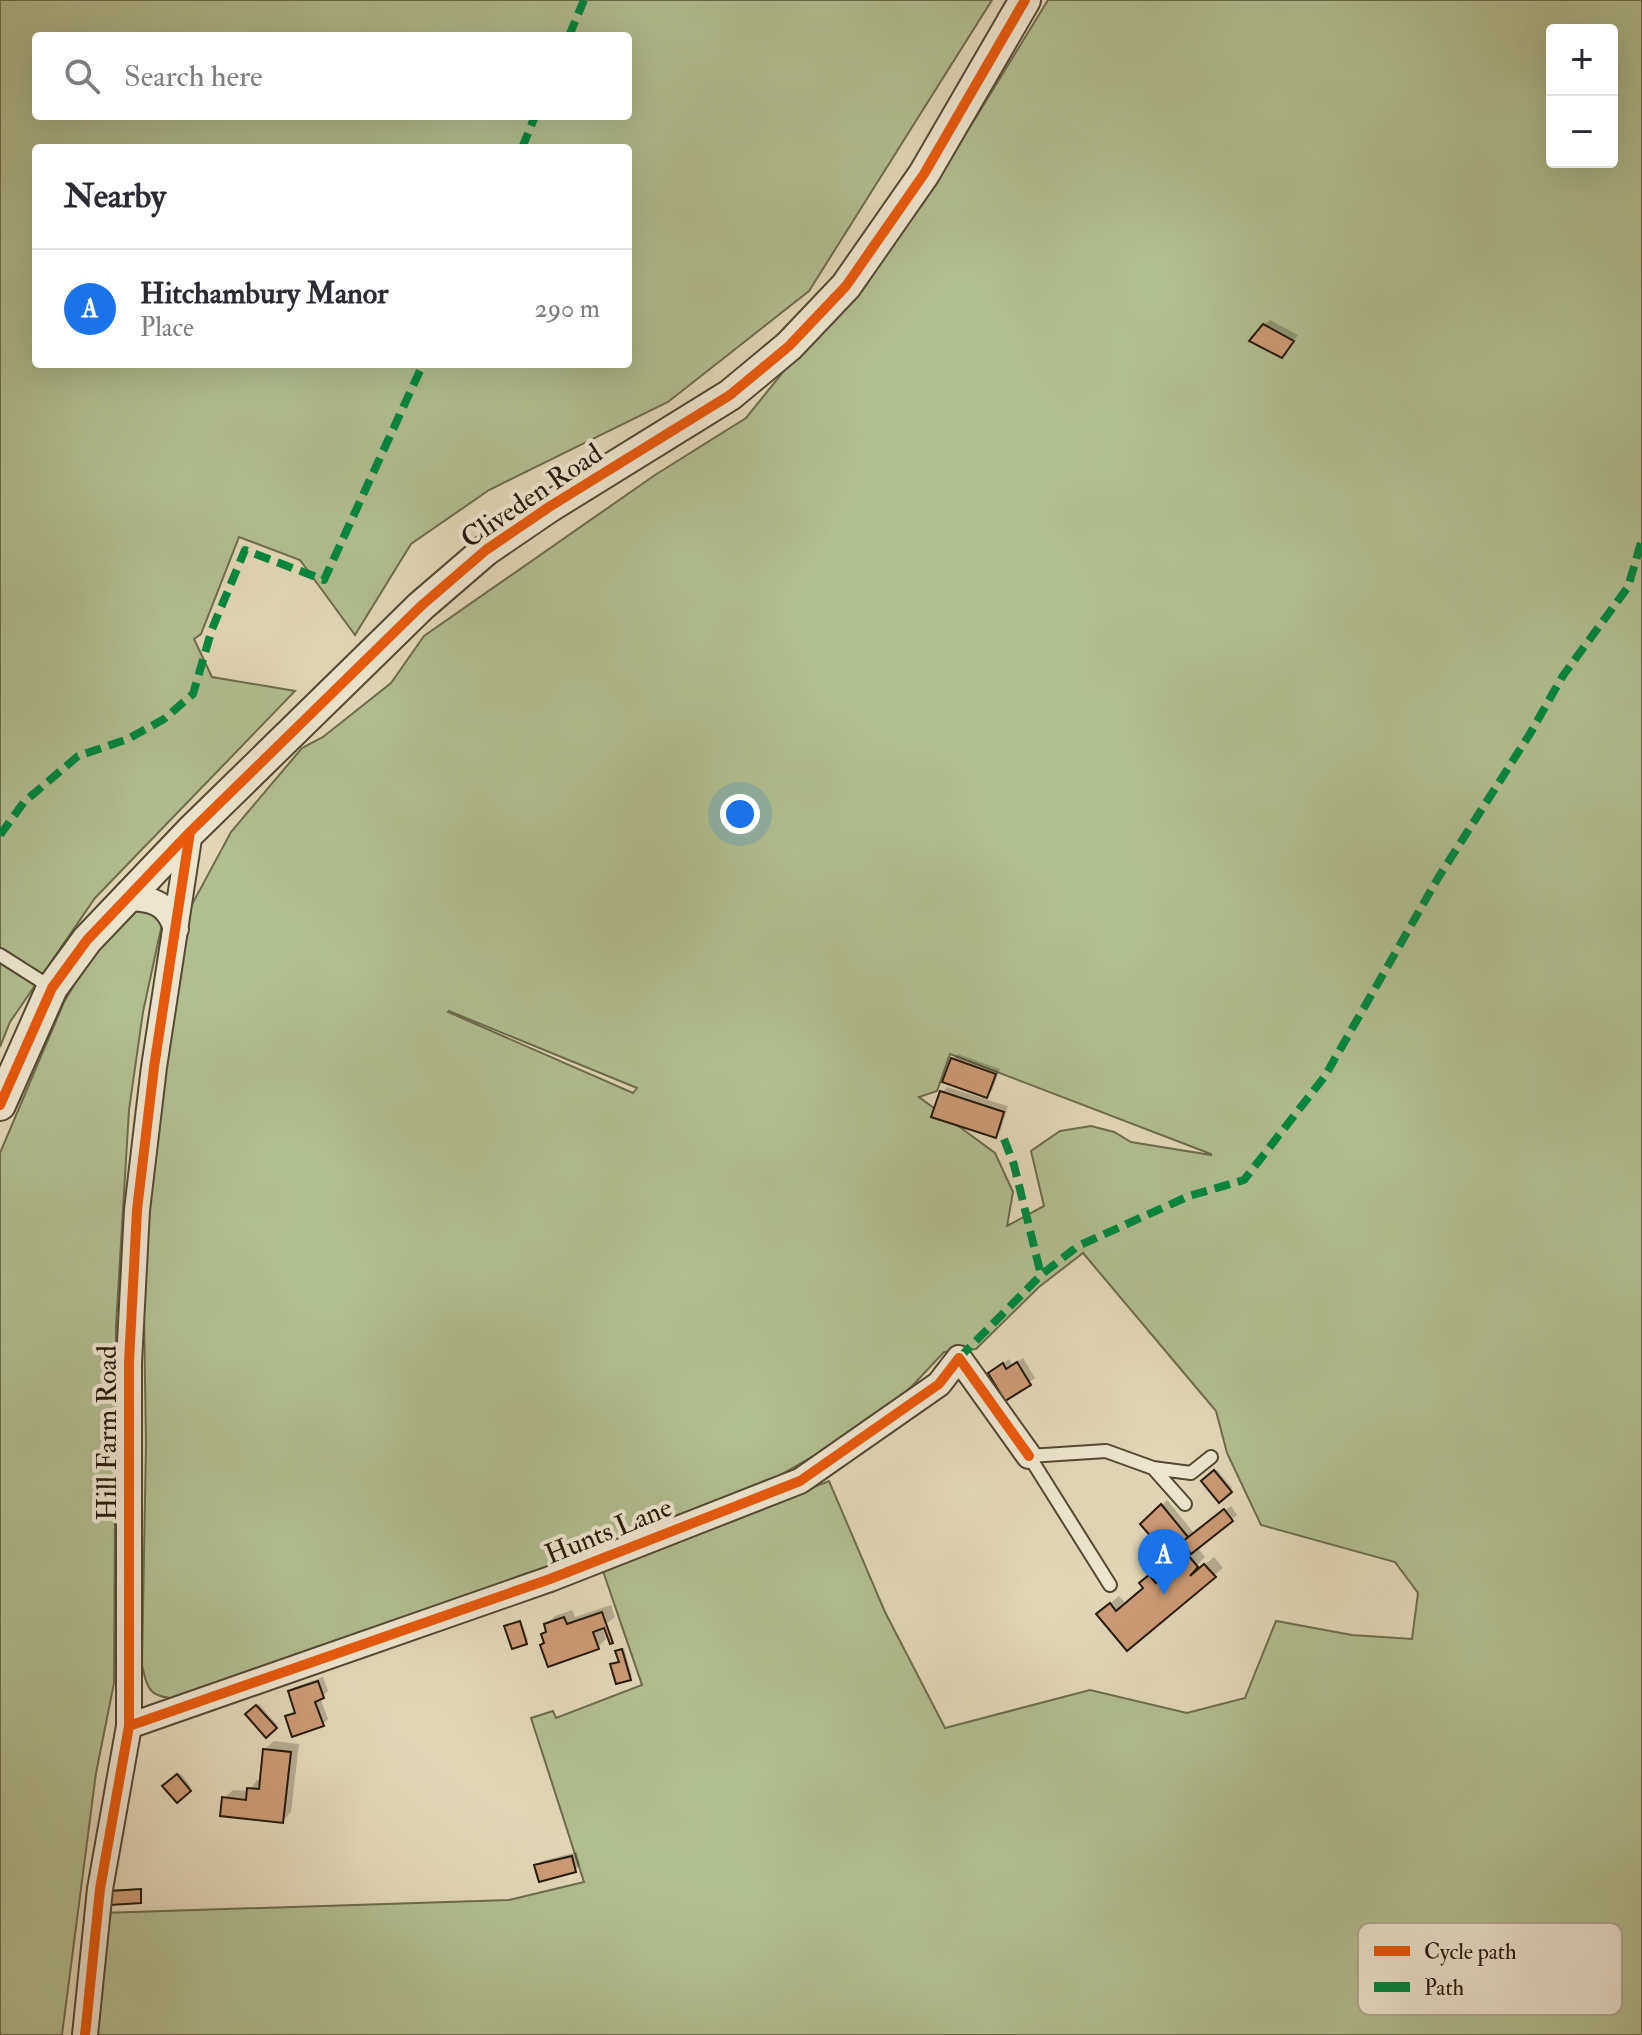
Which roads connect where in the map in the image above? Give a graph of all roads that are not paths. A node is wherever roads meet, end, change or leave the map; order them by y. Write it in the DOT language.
graph roads {
  1 [pos="1025,0"];
  2 [pos="190,832"];
  3 [pos="124,898"];
  4 [pos="176,929"];
  5 [pos="0,955"];
  6 [pos="52,988"];
  7 [pos="0,1105"];
  8 [pos="1029,1456"];
  9 [pos="1211,1457"];
  10 [pos="1153,1468"];
  11 [pos="1185,1504"];
  12 [pos="1110,1585"];
  13 [pos="129,1726"];
  14 [pos="85,2035"];
  1 -- 2 [label="street, Cliveden Road"];
  2 -- 3 [label="street, Cliveden Road"];
  2 -- 4 [label="street, Hill Farm Road"];
  3 -- 4 [label="street"];
  3 -- 6 [label="street, Cliveden Road"];
  4 -- 13 [label="street, Hill Farm Road"];
  5 -- 6 [label="lane"];
  6 -- 7 [label="street, Cliveden Road"];
  8 -- 10 [label="lane"];
  8 -- 12 [label="lane"];
  8 -- 13 [label="street, Hunts Lane"];
  9 -- 10 [label="lane"];
  10 -- 11 [label="lane"];
  13 -- 14 [label="street, Hill Farm Road"];
}
